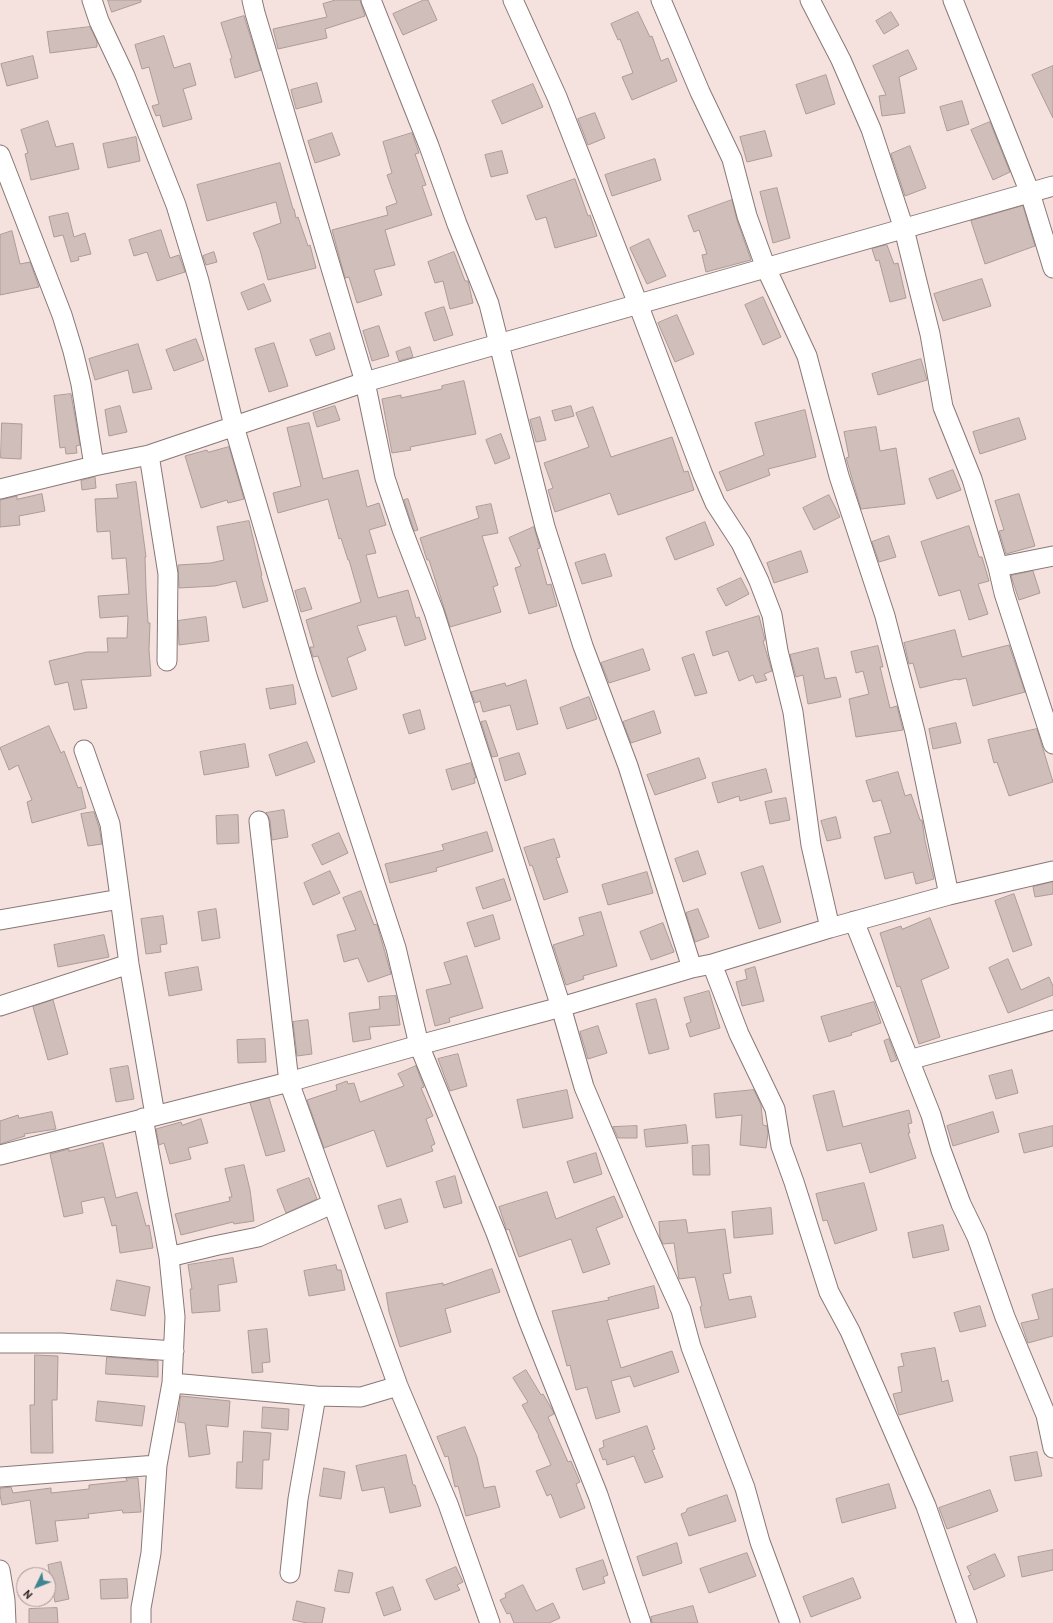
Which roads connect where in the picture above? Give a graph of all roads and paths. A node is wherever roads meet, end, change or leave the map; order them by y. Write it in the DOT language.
graph roads {
  1 [pos="92,0"];
  2 [pos="252,0"];
  3 [pos="371,0"];
  4 [pos="513,0"];
  5 [pos="661,0"];
  6 [pos="810,0"];
  7 [pos="953,0"];
  8 [pos="0,155"];
  9 [pos="1053,186"];
  10 [pos="1030,193"];
  11 [pos="904,229"];
  12 [pos="766,268"];
  13 [pos="1053,268"];
  14 [pos="638,304"];
  15 [pos="498,344"];
  16 [pos="365,382"];
  17 [pos="234,426"];
  18 [pos="149,455"];
  19 [pos="94,466"];
  20 [pos="0,489"];
  21 [pos="1053,556"];
  22 [pos="998,567"];
  23 [pos="167,661"];
  24 [pos="1053,744"];
  25 [pos="84,750"];
  26 [pos="260,820"];
  27 [pos="1053,871"];
  28 [pos="948,895"];
  29 [pos="120,900"];
  30 [pos="0,920"];
  31 [pos="854,921"];
  32 [pos="830,928"];
  33 [pos="128,964"];
  34 [pos="712,964"];
  35 [pos="692,968"];
  36 [pos="0,1006"];
  37 [pos="561,1007"];
  38 [pos="1053,1020"];
  39 [pos="419,1044"];
  40 [pos="909,1060"];
  41 [pos="289,1082"];
  42 [pos="149,1117"];
  43 [pos="0,1155"];
  44 [pos="332,1204"];
  45 [pos="169,1257"];
  46 [pos="0,1343"];
  47 [pos="174,1351"];
  48 [pos="172,1383"];
  49 [pos="398,1386"];
  50 [pos="316,1396"];
  51 [pos="1053,1448"];
  52 [pos="157,1465"];
  53 [pos="0,1477"];
  54 [pos="0,1570"];
  55 [pos="290,1573"];
  56 [pos="6,1623"];
  57 [pos="141,1623"];
  58 [pos="490,1623"];
  59 [pos="641,1623"];
  60 [pos="790,1623"];
  61 [pos="967,1623"];
  1 -- 17 [label="street"];
  2 -- 16 [label="street"];
  3 -- 15 [label="street"];
  4 -- 14 [label="street"];
  5 -- 12 [label="street"];
  6 -- 11 [label="street"];
  7 -- 10 [label="street"];
  8 -- 19 [label="street"];
  9 -- 10 [label="street"];
  10 -- 11 [label="street"];
  10 -- 13 [label="street"];
  11 -- 12 [label="street"];
  11 -- 22 [label="street"];
  12 -- 14 [label="street"];
  12 -- 28 [label="street"];
  14 -- 15 [label="street"];
  14 -- 32 [label="street"];
  15 -- 16 [label="street"];
  15 -- 35 [label="street"];
  16 -- 17 [label="street"];
  16 -- 37 [label="street"];
  17 -- 18 [label="street"];
  17 -- 39 [label="street"];
  18 -- 19 [label="street"];
  18 -- 23 [label="street"];
  19 -- 20 [label="street"];
  21 -- 22 [label="street"];
  22 -- 24 [label="street"];
  25 -- 29 [label="street"];
  26 -- 41 [label="street"];
  27 -- 28 [label="street"];
  28 -- 31 [label="street"];
  29 -- 30 [label="street"];
  29 -- 33 [label="street"];
  31 -- 32 [label="street"];
  31 -- 40 [label="street"];
  32 -- 34 [label="street"];
  33 -- 36 [label="street"];
  33 -- 42 [label="street"];
  34 -- 35 [label="street"];
  34 -- 61 [label="street"];
  35 -- 37 [label="street"];
  37 -- 39 [label="street"];
  37 -- 60 [label="street"];
  38 -- 40 [label="street"];
  39 -- 41 [label="street"];
  39 -- 59 [label="street"];
  40 -- 51 [label="street"];
  41 -- 42 [label="street"];
  41 -- 44 [label="street"];
  42 -- 43 [label="street"];
  42 -- 45 [label="street"];
  44 -- 45 [label="street"];
  44 -- 49 [label="street"];
  45 -- 47 [label="street"];
  46 -- 47 [label="street"];
  47 -- 48 [label="street"];
  48 -- 50 [label="street"];
  48 -- 52 [label="street"];
  49 -- 50 [label="street"];
  49 -- 58 [label="street"];
  50 -- 55 [label="street"];
  52 -- 53 [label="street"];
  52 -- 57 [label="street"];
  54 -- 56 [label="street"];
}
